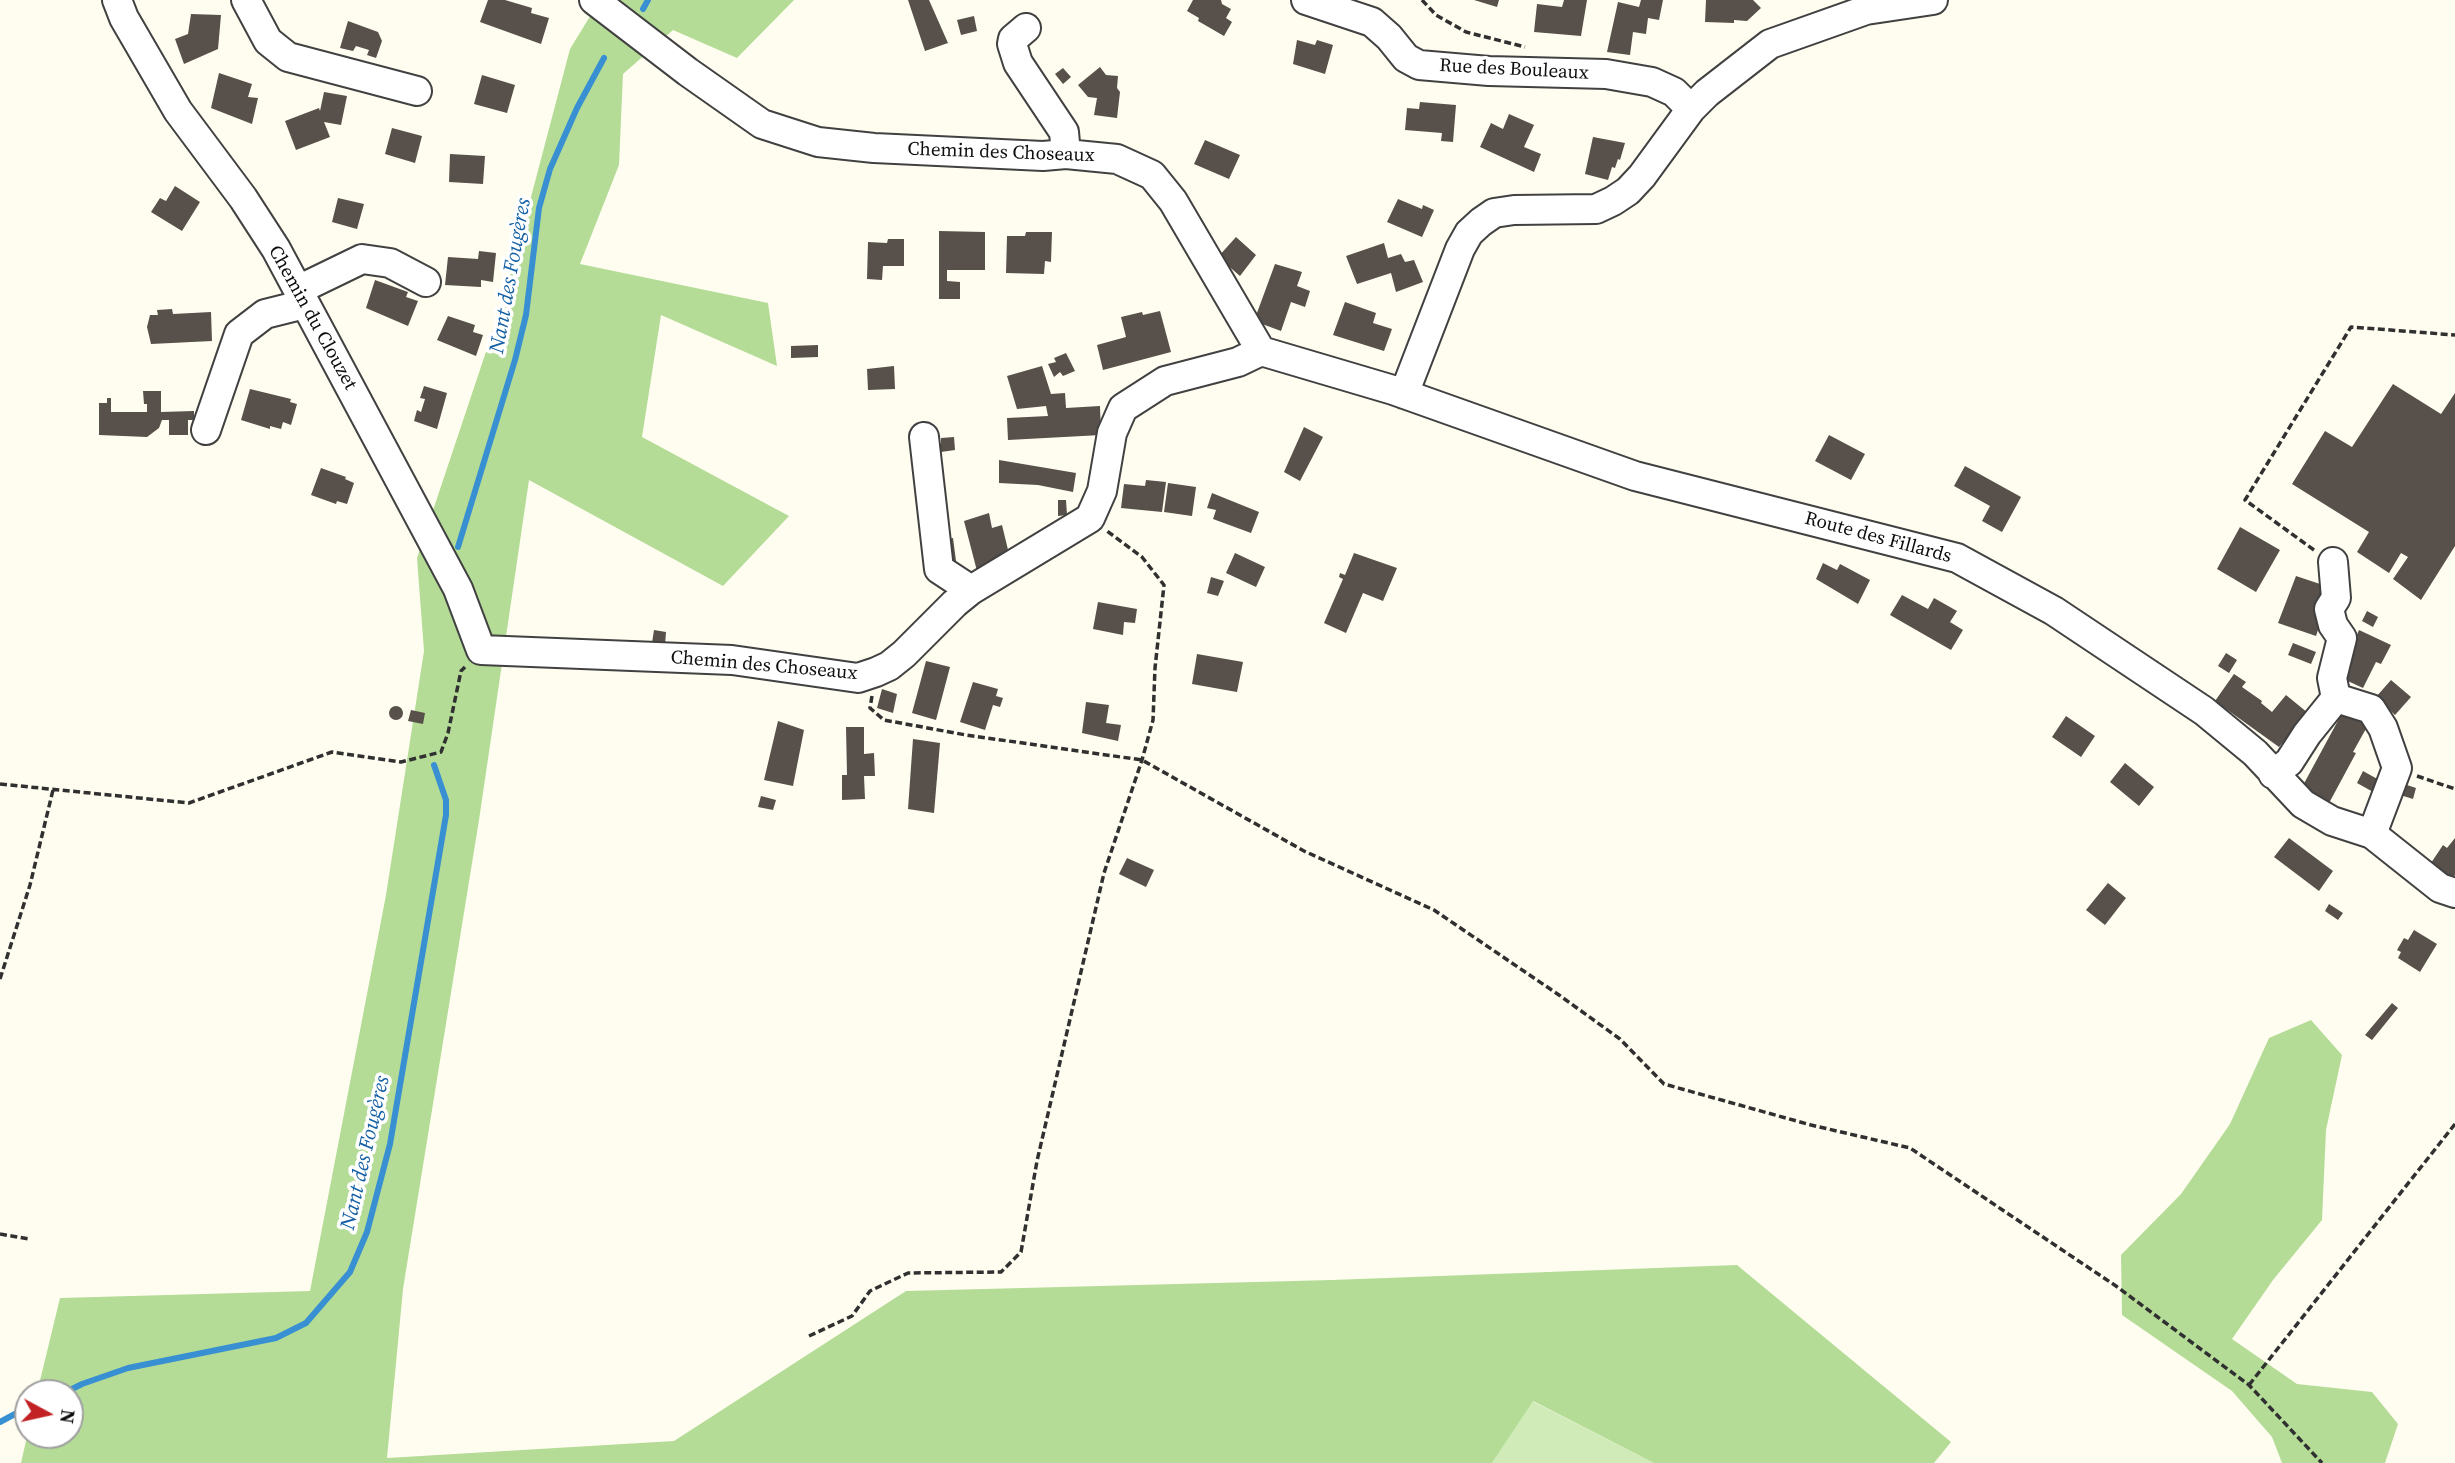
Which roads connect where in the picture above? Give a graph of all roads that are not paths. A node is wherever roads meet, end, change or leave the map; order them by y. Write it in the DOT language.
graph roads {
  1 [pos="117,0"];
  2 [pos="246,0"];
  3 [pos="594,0"];
  4 [pos="1307,0"];
  5 [pos="1933,0"];
  6 [pos="1864,5"];
  7 [pos="1027,28"];
  8 [pos="417,91"];
  9 [pos="1691,109"];
  10 [pos="1066,154"];
  11 [pos="426,282"];
  12 [pos="302,297"];
  13 [pos="1261,351"];
  14 [pos="1404,394"];
  15 [pos="206,430"];
  16 [pos="924,437"];
  17 [pos="2333,562"];
  18 [pos="971,590"];
  19 [pos="481,650"];
  20 [pos="2336,698"];
  21 [pos="2273,774"];
  22 [pos="2372,834"];
  23 [pos="2455,893"];
  1 -- 12 [label="street, Chemin du Clouzet"];
  2 -- 8 [label="street"];
  3 -- 10 [label="street, Chemin des Choseaux"];
  4 -- 9 [label="street, Rue des Bouleaux"];
  5 -- 6 [label="street"];
  6 -- 9 [label="street"];
  7 -- 10 [label="street"];
  9 -- 14 [label="street"];
  10 -- 13 [label="street, Chemin des Choseaux"];
  11 -- 12 [label="street"];
  12 -- 15 [label="street"];
  12 -- 19 [label="street, Chemin du Clouzet"];
  13 -- 14 [label="street, Route des Fillards"];
  13 -- 18 [label="street, Chemin des Choseaux"];
  14 -- 21 [label="street, Route des Fillards"];
  16 -- 18 [label="street"];
  17 -- 20 [label="street"];
  18 -- 19 [label="street, Chemin des Choseaux"];
  20 -- 21 [label="street"];
  20 -- 22 [label="street"];
  21 -- 22 [label="street, Route des Fillards"];
  22 -- 23 [label="street, Route des Fillards"];
}
